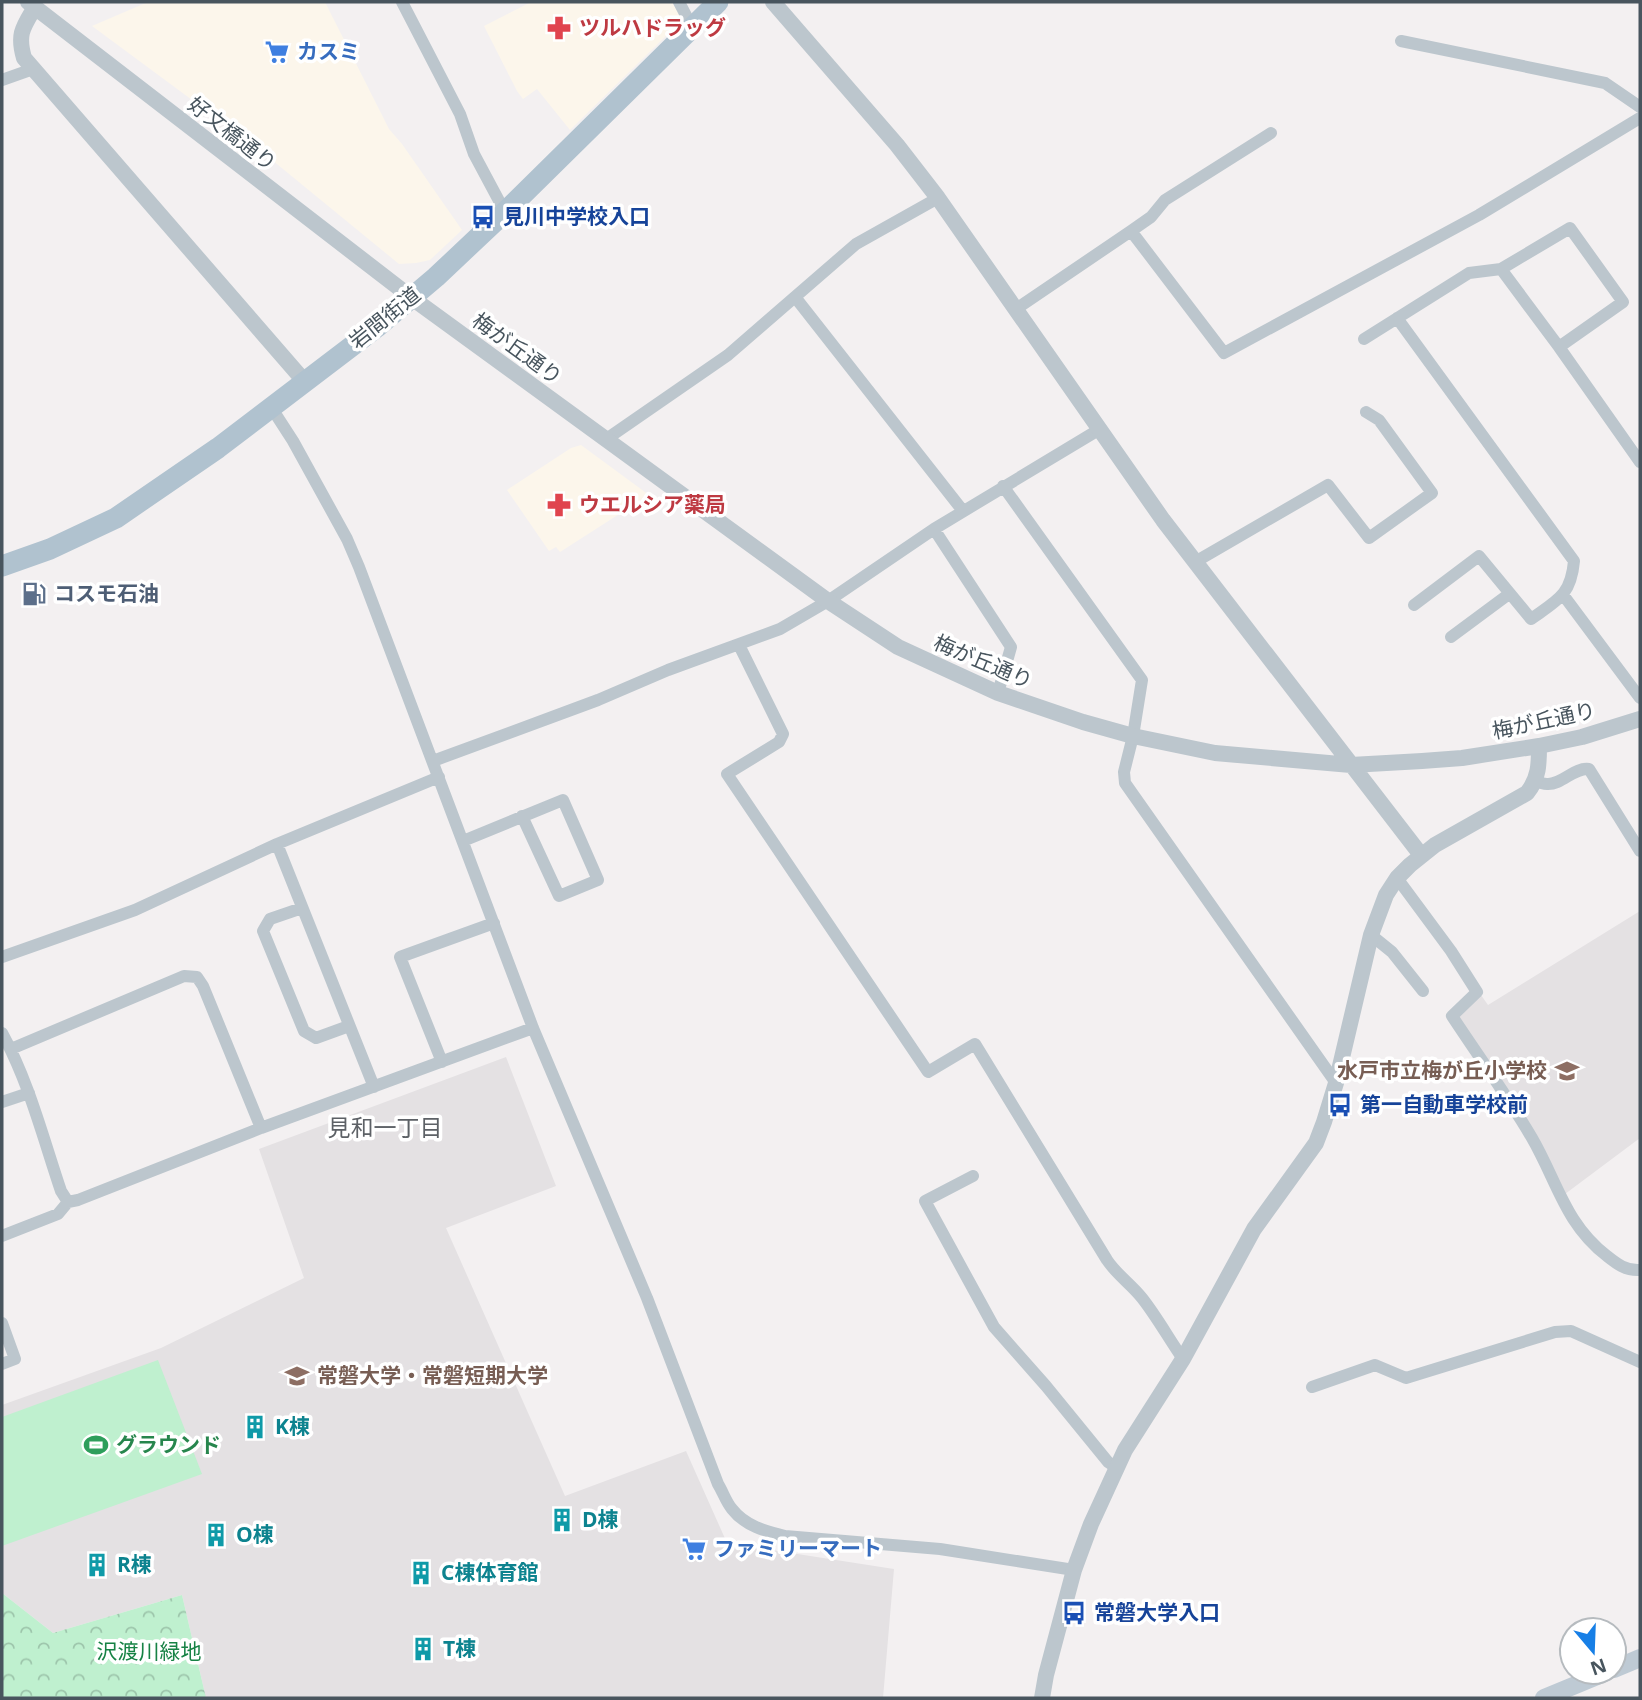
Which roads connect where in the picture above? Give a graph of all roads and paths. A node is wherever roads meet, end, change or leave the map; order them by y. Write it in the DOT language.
graph roads {
  1 [pos="402,2"];
  2 [pos="679,2"];
  3 [pos="718,2"];
  4 [pos="773,2"];
  5 [pos="32,4"];
  6 [pos="692,27"];
  7 [pos="1401,41"];
  8 [pos="33,69"];
  9 [pos="2,80"];
  10 [pos="1640,107"];
  11 [pos="1640,118"];
  12 [pos="1271,133"];
  13 [pos="938,198"];
  14 [pos="505,212"];
  15 [pos="1131,231"];
  16 [pos="1501,269"];
  17 [pos="795,296"];
  18 [pos="412,298"];
  19 [pos="1016,309"];
  20 [pos="1397,318"];
  21 [pos="1364,338"];
  22 [pos="1559,347"];
  23 [pos="305,382"];
  24 [pos="271,407"];
  25 [pos="1366,412"];
  26 [pos="1100,429"];
  27 [pos="605,440"];
  28 [pos="1640,462"];
  29 [pos="1003,486"];
  30 [pos="963,511"];
  31 [pos="934,529"];
  32 [pos="1195,562"];
  33 [pos="2,566"];
  34 [pos="1509,594"];
  35 [pos="1564,596"];
  36 [pos="828,600"];
  37 [pos="1414,605"];
  38 [pos="1451,637"];
  39 [pos="739,645"];
  40 [pos="998,693"];
  41 [pos="1640,698"];
  42 [pos="1640,719"];
  43 [pos="1133,736"];
  44 [pos="1539,746"];
  45 [pos="433,761"];
  46 [pos="1351,765"];
  47 [pos="439,777"];
  48 [pos="1535,782"];
  49 [pos="523,816"];
  50 [pos="463,841"];
  51 [pos="277,844"];
  52 [pos="1640,851"];
  53 [pos="1421,855"];
  54 [pos="1397,878"];
  55 [pos="302,908"];
  56 [pos="494,923"];
  57 [pos="1371,935"];
  58 [pos="2,957"];
  59 [pos="1423,991"];
  60 [pos="349,1026"];
  61 [pos="533,1028"];
  62 [pos="2,1033"];
  63 [pos="12,1049"];
  64 [pos="442,1062"];
  65 [pos="1336,1083"];
  66 [pos="374,1087"];
  67 [pos="29,1093"];
  68 [pos="2,1102"];
  69 [pos="261,1128"];
  70 [pos="973,1176"];
  71 [pos="68,1202"];
  72 [pos="2,1236"];
  73 [pos="1640,1270"];
  74 [pos="2,1323"];
  75 [pos="1183,1359"];
  76 [pos="1640,1362"];
  77 [pos="2,1364"];
  78 [pos="1312,1387"];
  79 [pos="1117,1468"];
  80 [pos="1074,1570"];
  81 [pos="1573,1686"];
  82 [pos="1042,1698"];
  83 [pos="1544,1698"];
  1 -- 14 [label="street"];
  2 -- 6 [label="street"];
  3 -- 6 [label="main road, 岩間街道"];
  4 -- 13 [label="street"];
  5 -- 8 [label="street"];
  5 -- 18 [label="street, 好文橋通り"];
  6 -- 14 [label="main road, 岩間街道"];
  7 -- 10 [label="street"];
  8 -- 9 [label="street"];
  8 -- 23 [label="street"];
  11 -- 15 [label="street"];
  12 -- 15 [label="street"];
  13 -- 17 [label="street"];
  13 -- 19 [label="street"];
  14 -- 18 [label="main road, 岩間街道"];
  15 -- 19 [label="street"];
  16 -- 20 [label="street"];
  16 -- 22 [label="street"];
  16 -- 22 [label="street"];
  17 -- 27 [label="street"];
  17 -- 30 [label="street"];
  18 -- 23 [label="main road, 岩間街道"];
  18 -- 27 [label="street, 梅が丘通り"];
  19 -- 26 [label="street"];
  20 -- 21 [label="street"];
  20 -- 35 [label="street"];
  22 -- 28 [label="street"];
  23 -- 24 [label="main road, 岩間街道"];
  24 -- 33 [label="main road, 岩間街道"];
  24 -- 45 [label="street"];
  25 -- 32 [label="street"];
  26 -- 29 [label="street"];
  26 -- 32 [label="street"];
  27 -- 36 [label="street, 梅が丘通り"];
  29 -- 30 [label="street"];
  29 -- 43 [label="street"];
  30 -- 31 [label="street"];
  31 -- 36 [label="street"];
  31 -- 40 [label="street"];
  32 -- 46 [label="street"];
  34 -- 35 [label="street"];
  34 -- 37 [label="street"];
  34 -- 38 [label="street"];
  35 -- 41 [label="street"];
  36 -- 39 [label="street"];
  36 -- 40 [label="street, 梅が丘通り"];
  39 -- 45 [label="street"];
  39 -- 75 [label="street"];
  40 -- 43 [label="street, 梅が丘通り"];
  42 -- 44 [label="street, 梅が丘通り"];
  43 -- 46 [label="street, 梅が丘通り"];
  43 -- 65 [label="street"];
  44 -- 46 [label="street, 梅が丘通り"];
  44 -- 48 [label="street"];
  45 -- 47 [label="street"];
  46 -- 53 [label="street"];
  47 -- 50 [label="street"];
  47 -- 51 [label="street"];
  48 -- 52 [label="street"];
  48 -- 53 [label="street"];
  49 -- 49 [label="street"];
  49 -- 50 [label="street"];
  50 -- 56 [label="street"];
  51 -- 55 [label="street"];
  51 -- 58 [label="street"];
  53 -- 54 [label="street"];
  54 -- 57 [label="street"];
  54 -- 73 [label="street"];
  55 -- 60 [label="street"];
  55 -- 60 [label="street"];
  56 -- 61 [label="street"];
  56 -- 64 [label="street"];
  57 -- 59 [label="street"];
  57 -- 65 [label="street"];
  60 -- 66 [label="street"];
  61 -- 64 [label="street"];
  61 -- 80 [label="street"];
  62 -- 63 [label="street"];
  63 -- 67 [label="street"];
  63 -- 69 [label="street"];
  64 -- 66 [label="street"];
  65 -- 75 [label="street"];
  66 -- 69 [label="street"];
  67 -- 68 [label="street"];
  67 -- 71 [label="street"];
  69 -- 71 [label="street"];
  70 -- 79 [label="street"];
  71 -- 72 [label="street"];
  74 -- 77 [label="street"];
  75 -- 79 [label="street"];
  76 -- 78 [label="street"];
  79 -- 80 [label="street"];
  80 -- 82 [label="street"];
  81 -- 83 [label="main road"];
}
